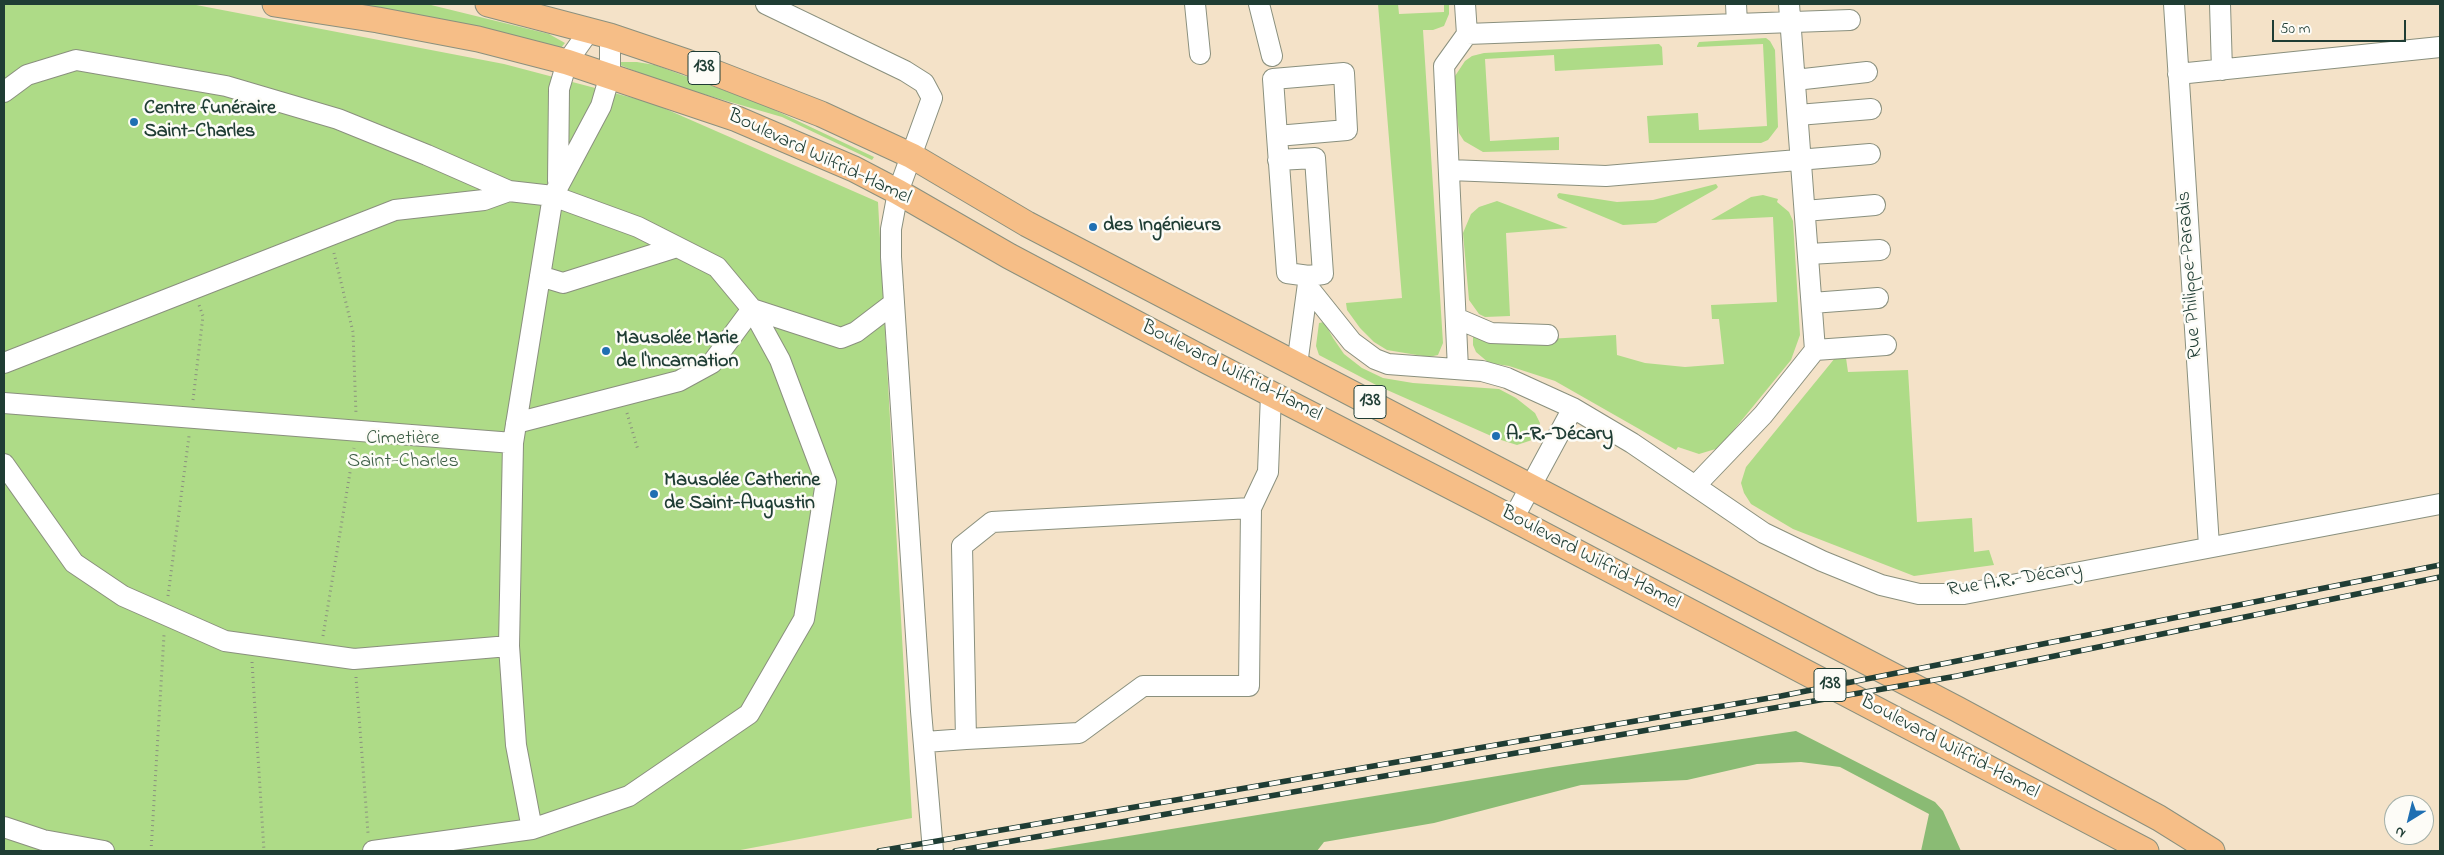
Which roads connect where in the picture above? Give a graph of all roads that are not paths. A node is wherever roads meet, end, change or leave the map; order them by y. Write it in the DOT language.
graph roads {
  1 [pos="275,4"];
  2 [pos="488,4"];
  3 [pos="766,4"];
  4 [pos="1195,4"];
  5 [pos="1259,4"];
  6 [pos="1465,4"];
  7 [pos="1736,4"];
  8 [pos="2174,4"];
  9 [pos="2220,4"];
  10 [pos="1790,13"];
  11 [pos="1850,20"];
  12 [pos="1737,24"];
  13 [pos="599,34"];
  14 [pos="1467,34"];
  15 [pos="2440,46"];
  16 [pos="1200,54"];
  17 [pos="567,62"];
  18 [pos="1273,69"];
  19 [pos="2222,70"];
  20 [pos="1867,72"];
  21 [pos="2178,74"];
  22 [pos="610,75"];
  23 [pos="1795,80"];
  24 [pos="4,92"];
  25 [pos="1871,109"];
  26 [pos="1798,115"];
  27 [pos="1277,136"];
  28 [pos="1870,154"];
  29 [pos="912,156"];
  30 [pos="1278,160"];
  31 [pos="1801,160"];
  32 [pos="1449,170"];
  33 [pos="556,189"];
  34 [pos="509,191"];
  35 [pos="898,192"];
  36 [pos="1875,205"];
  37 [pos="1806,211"];
  38 [pos="677,246"];
  39 [pos="1880,250"];
  40 [pos="1809,254"];
  41 [pos="540,276"];
  42 [pos="1309,281"];
  43 [pos="1878,298"];
  44 [pos="894,303"];
  45 [pos="1812,303"];
  46 [pos="752,309"];
  47 [pos="1456,318"];
  48 [pos="1548,335"];
  49 [pos="1886,345"];
  50 [pos="1815,350"];
  51 [pos="4,363"];
  52 [pos="1297,365"];
  53 [pos="1458,370"];
  54 [pos="1271,394"];
  55 [pos="4,403"];
  56 [pos="1573,408"];
  57 [pos="516,423"];
  58 [pos="513,443"];
  59 [pos="4,464"];
  60 [pos="1531,486"];
  61 [pos="1695,486"];
  62 [pos="2440,504"];
  63 [pos="1251,508"];
  64 [pos="1514,519"];
  65 [pos="2209,546"];
  66 [pos="509,646"];
  67 [pos="966,739"];
  68 [pos="925,742"];
  69 [pos="4,828"];
  70 [pos="532,829"];
  71 [pos="371,846"];
  72 [pos="104,851"];
  73 [pos="933,851"];
  74 [pos="2146,851"];
  75 [pos="2212,851"];
  1 -- 17 [label="main road, Boulevard Wilfrid-Hamel / 138"];
  2 -- 13 [label="main road, Boulevard Wilfrid-Hamel / 138"];
  3 -- 29 [label="street"];
  4 -- 16 [label="street"];
  5 -- 18 [label="street"];
  6 -- 14 [label="street"];
  7 -- 12 [label="street"];
  8 -- 21 [label="street, Rue Philippe-Paradis"];
  9 -- 19 [label="street"];
  10 -- 11 [label="street"];
  10 -- 12 [label="street"];
  10 -- 23 [label="street"];
  12 -- 14 [label="street"];
  13 -- 17 [label="street"];
  13 -- 22 [label="street"];
  13 -- 29 [label="main road, Boulevard Wilfrid-Hamel / 138"];
  14 -- 32 [label="street"];
  15 -- 19 [label="street"];
  17 -- 22 [label="main road, Boulevard Wilfrid-Hamel / 138"];
  17 -- 33 [label="street"];
  18 -- 27 [label="street"];
  18 -- 27 [label="street"];
  19 -- 21 [label="street"];
  20 -- 23 [label="street"];
  21 -- 65 [label="street, Rue Philippe-Paradis"];
  22 -- 33 [label="street"];
  22 -- 35 [label="main road, Boulevard Wilfrid-Hamel / 138"];
  23 -- 26 [label="street"];
  24 -- 34 [label="street"];
  25 -- 26 [label="street"];
  26 -- 31 [label="street"];
  27 -- 30 [label="street"];
  28 -- 31 [label="street"];
  29 -- 35 [label="street"];
  29 -- 52 [label="main road, Boulevard Wilfrid-Hamel / 138"];
  30 -- 42 [label="street"];
  30 -- 42 [label="street"];
  31 -- 32 [label="street"];
  31 -- 37 [label="street"];
  32 -- 47 [label="street"];
  33 -- 34 [label="street"];
  33 -- 38 [label="street"];
  33 -- 41 [label="street"];
  34 -- 51 [label="street"];
  35 -- 44 [label="street"];
  35 -- 54 [label="main road, Boulevard Wilfrid-Hamel / 138"];
  36 -- 37 [label="street"];
  37 -- 40 [label="street"];
  38 -- 41 [label="street"];
  38 -- 46 [label="street"];
  39 -- 40 [label="street"];
  40 -- 45 [label="street"];
  41 -- 57 [label="street"];
  42 -- 52 [label="street"];
  42 -- 53 [label="street, Rue A.R.-Décary"];
  43 -- 45 [label="street"];
  44 -- 46 [label="street"];
  44 -- 68 [label="street"];
  45 -- 50 [label="street"];
  46 -- 57 [label="street"];
  46 -- 70 [label="street"];
  47 -- 48 [label="street"];
  47 -- 53 [label="street"];
  49 -- 50 [label="street"];
  50 -- 61 [label="street"];
  52 -- 60 [label="main road, Boulevard Wilfrid-Hamel / 138"];
  53 -- 56 [label="street, Rue A.R.-Décary"];
  54 -- 63 [label="street"];
  54 -- 64 [label="main road, Boulevard Wilfrid-Hamel / 138"];
  55 -- 58 [label="street"];
  56 -- 60 [label="street"];
  56 -- 61 [label="street, Rue A.R.-Décary"];
  57 -- 58 [label="street"];
  58 -- 66 [label="street"];
  59 -- 66 [label="street"];
  60 -- 64 [label="street"];
  60 -- 75 [label="main road, Boulevard Wilfrid-Hamel / 138"];
  61 -- 65 [label="street, Rue A.R.-Décary"];
  62 -- 65 [label="street, Rue A.R.-Décary"];
  63 -- 67 [label="street"];
  63 -- 67 [label="street"];
  64 -- 74 [label="main road, Boulevard Wilfrid-Hamel / 138"];
  66 -- 70 [label="street"];
  67 -- 68 [label="street"];
  68 -- 73 [label="street"];
  69 -- 72 [label="street"];
  70 -- 71 [label="street"];
}
